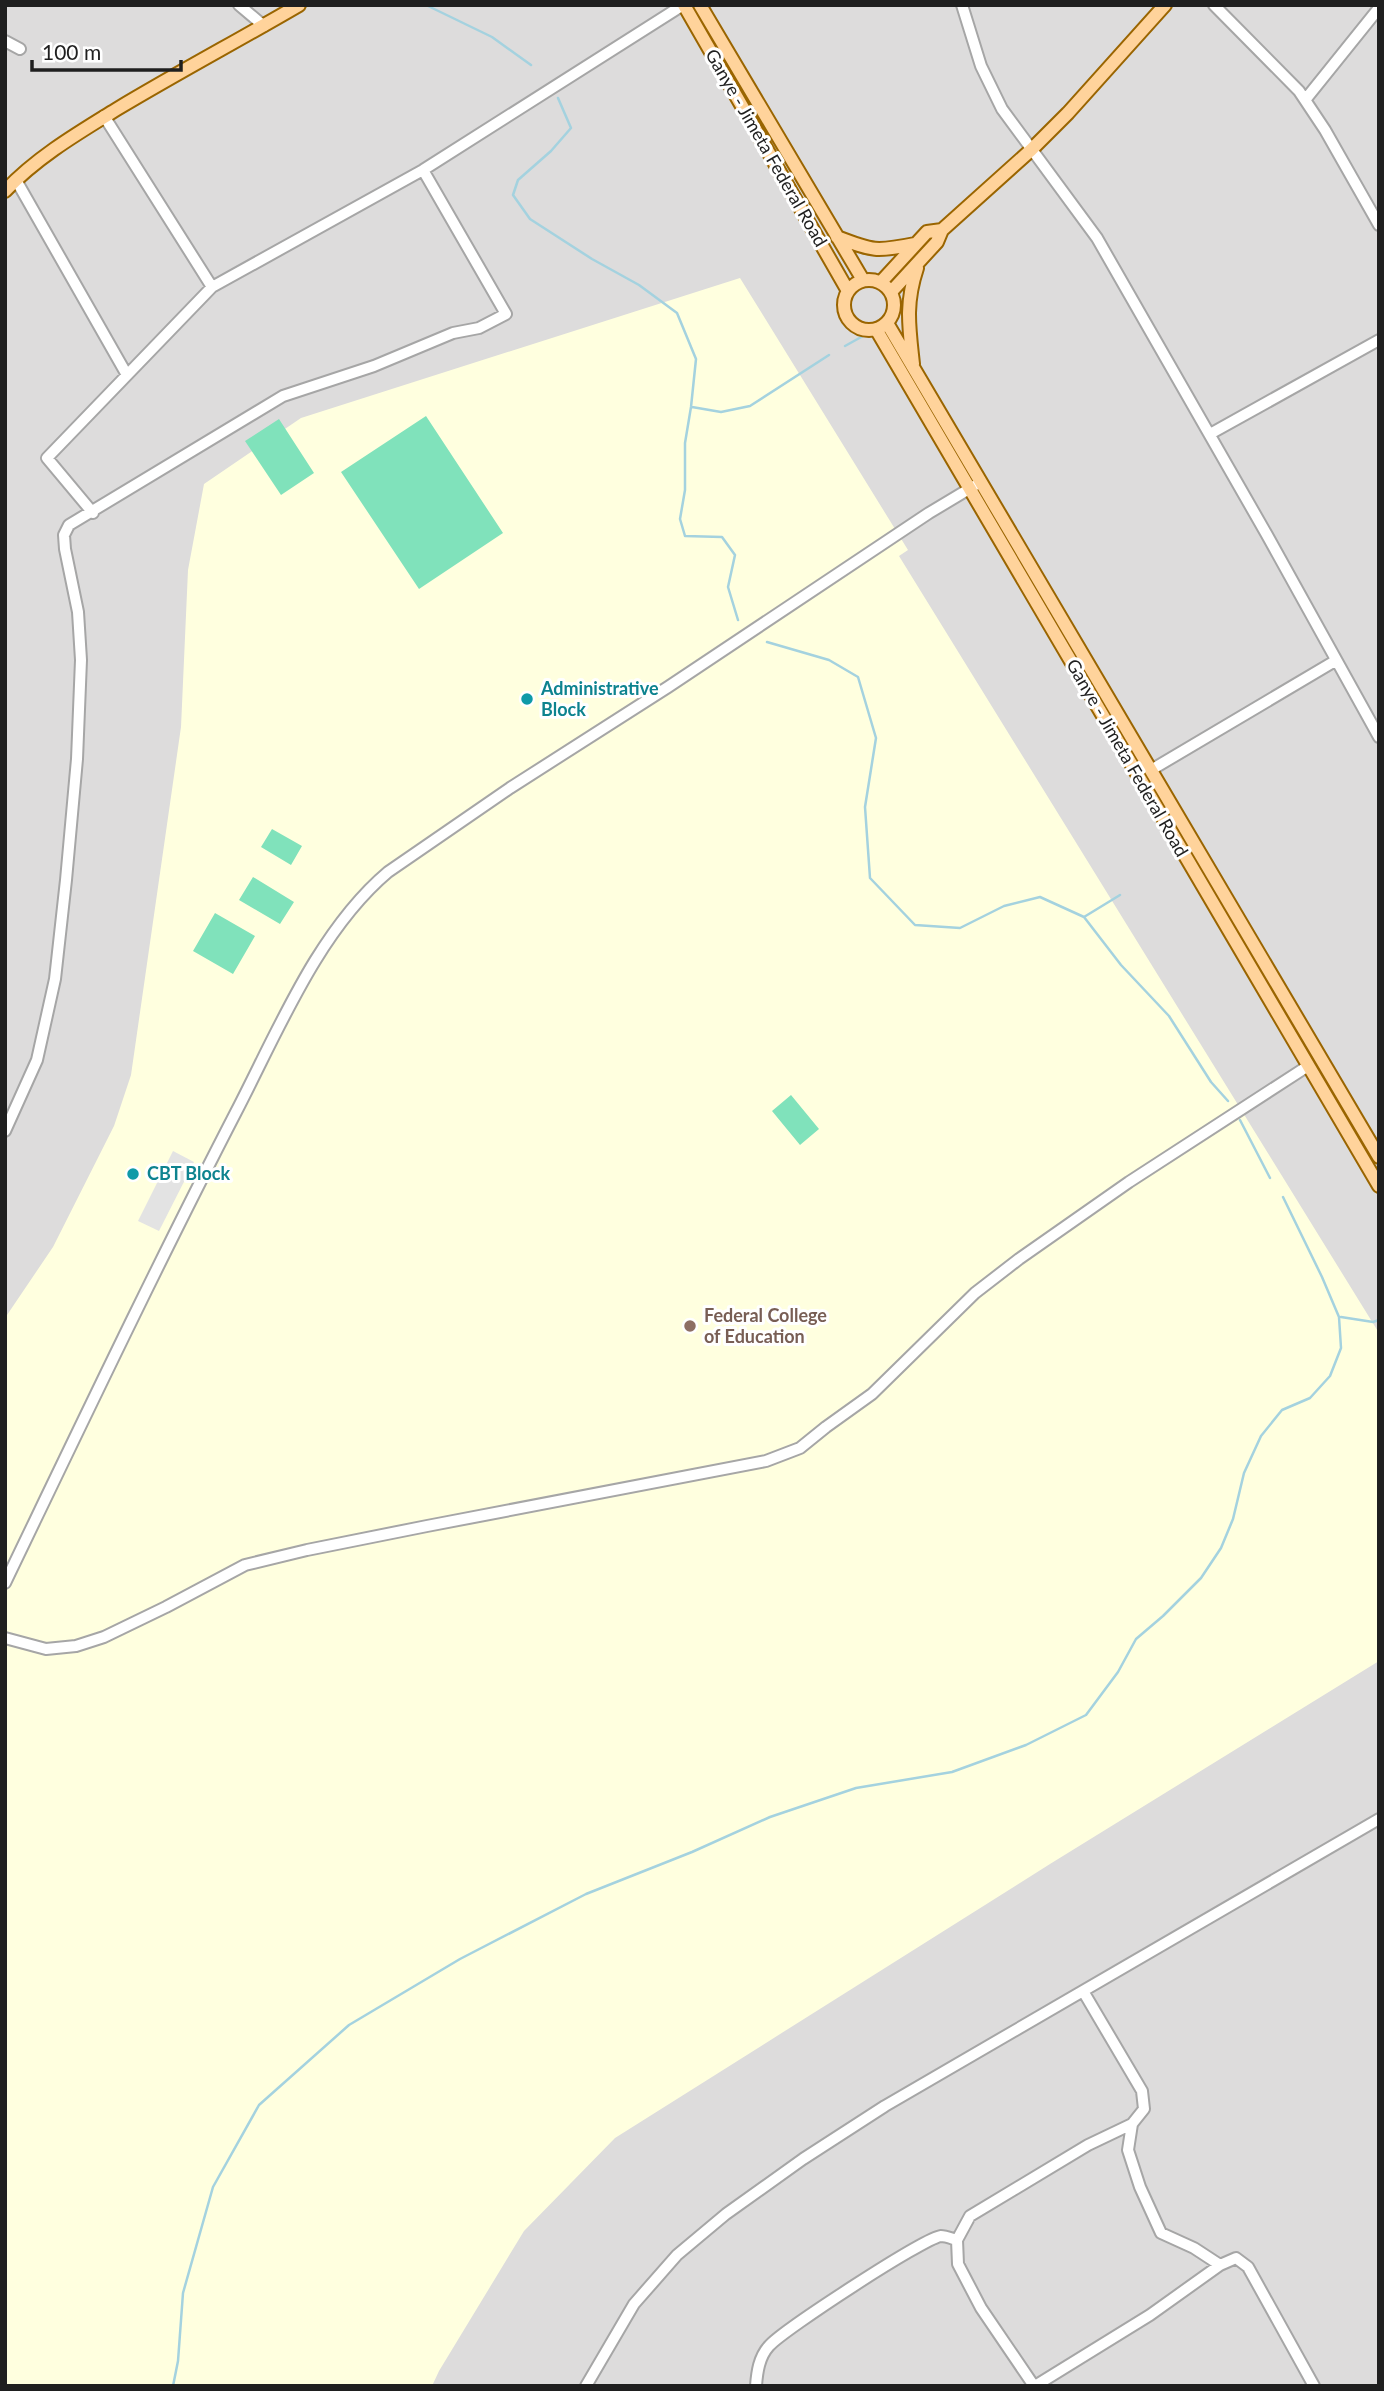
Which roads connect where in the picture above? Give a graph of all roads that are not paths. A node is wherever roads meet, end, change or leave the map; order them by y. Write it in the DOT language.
graph roads {
  1 [pos="239,5"];
  2 [pos="299,5"];
  3 [pos="683,5"];
  4 [pos="700,5"];
  5 [pos="962,5"];
  6 [pos="1165,5"];
  7 [pos="1214,5"];
  8 [pos="1379,8"];
  9 [pos="264,26"];
  10 [pos="5,41"];
  11 [pos="20,49"];
  12 [pos="1305,100"];
  13 [pos="104,117"];
  14 [pos="1031,150"];
  15 [pos="423,170"];
  16 [pos="16,180"];
  17 [pos="5,191"];
  18 [pos="1379,225"];
  19 [pos="942,230"];
  20 [pos="836,237"];
  21 [pos="915,244"];
  22 [pos="920,260"];
  23 [pos="863,280"];
  24 [pos="881,282"];
  25 [pos="212,287"];
  26 [pos="848,291"];
  27 [pos="891,292"];
  28 [pos="881,326"];
  29 [pos="1379,340"];
  30 [pos="914,368"];
  31 [pos="127,375"];
  32 [pos="1210,434"];
  33 [pos="981,482"];
  34 [pos="969,489"];
  35 [pos="93,513"];
  36 [pos="1335,661"];
  37 [pos="1379,737"];
  38 [pos="1151,770"];
  39 [pos="1308,1066"];
  40 [pos="5,1131"];
  41 [pos="1379,1157"];
  42 [pos="1379,1186"];
  43 [pos="5,1583"];
  44 [pos="5,1638"];
  45 [pos="1379,1819"];
  46 [pos="1083,1991"];
  47 [pos="1132,2124"];
  48 [pos="957,2240"];
  49 [pos="1220,2265"];
  50 [pos="586,2386"];
  51 [pos="756,2386"];
  52 [pos="1035,2386"];
  53 [pos="1314,2386"];
  1 -- 9 [label="street"];
  2 -- 9 [label="main road"];
  3 -- 15 [label="street"];
  3 -- 26 [label="main road, Ganye - Jimeta Federal Road"];
  4 -- 20 [label="main road, Ganye - Jimeta Federal Road"];
  5 -- 14 [label="street"];
  6 -- 14 [label="main road"];
  7 -- 12 [label="street"];
  8 -- 12 [label="street"];
  9 -- 13 [label="main road"];
  10 -- 11 [label="street"];
  12 -- 18 [label="street"];
  13 -- 16 [label="main road"];
  13 -- 25 [label="street"];
  14 -- 19 [label="main road"];
  14 -- 32 [label="street"];
  15 -- 25 [label="street"];
  15 -- 35 [label="street"];
  16 -- 17 [label="main road"];
  16 -- 31 [label="street"];
  19 -- 21 [label="main road"];
  19 -- 22 [label="main road"];
  20 -- 21 [label="main road"];
  20 -- 23 [label="main road, Ganye - Jimeta Federal Road"];
  21 -- 24 [label="main road"];
  22 -- 27 [label="main road"];
  22 -- 30 [label="main road"];
  23 -- 24 [label="main road"];
  23 -- 26 [label="main road"];
  24 -- 27 [label="main road"];
  25 -- 31 [label="street"];
  26 -- 28 [label="main road"];
  27 -- 28 [label="main road"];
  28 -- 30 [label="main road, Ganye - Jimeta Federal Road"];
  28 -- 34 [label="main road, Ganye - Jimeta Federal Road"];
  29 -- 32 [label="street"];
  30 -- 33 [label="main road, Ganye - Jimeta Federal Road"];
  31 -- 35 [label="street"];
  32 -- 36 [label="street"];
  33 -- 34 [label="street"];
  33 -- 38 [label="main road, Ganye - Jimeta Federal Road"];
  34 -- 39 [label="main road, Ganye - Jimeta Federal Road"];
  34 -- 43 [label="street"];
  35 -- 40 [label="street"];
  36 -- 37 [label="street"];
  36 -- 38 [label="street"];
  38 -- 41 [label="main road, Ganye - Jimeta Federal Road"];
  39 -- 42 [label="main road, Ganye - Jimeta Federal Road"];
  39 -- 44 [label="street"];
  45 -- 46 [label="street"];
  46 -- 47 [label="street"];
  46 -- 50 [label="street"];
  47 -- 48 [label="street"];
  47 -- 49 [label="street"];
  48 -- 51 [label="street"];
  48 -- 52 [label="street"];
  49 -- 52 [label="street"];
  49 -- 53 [label="street"];
}
